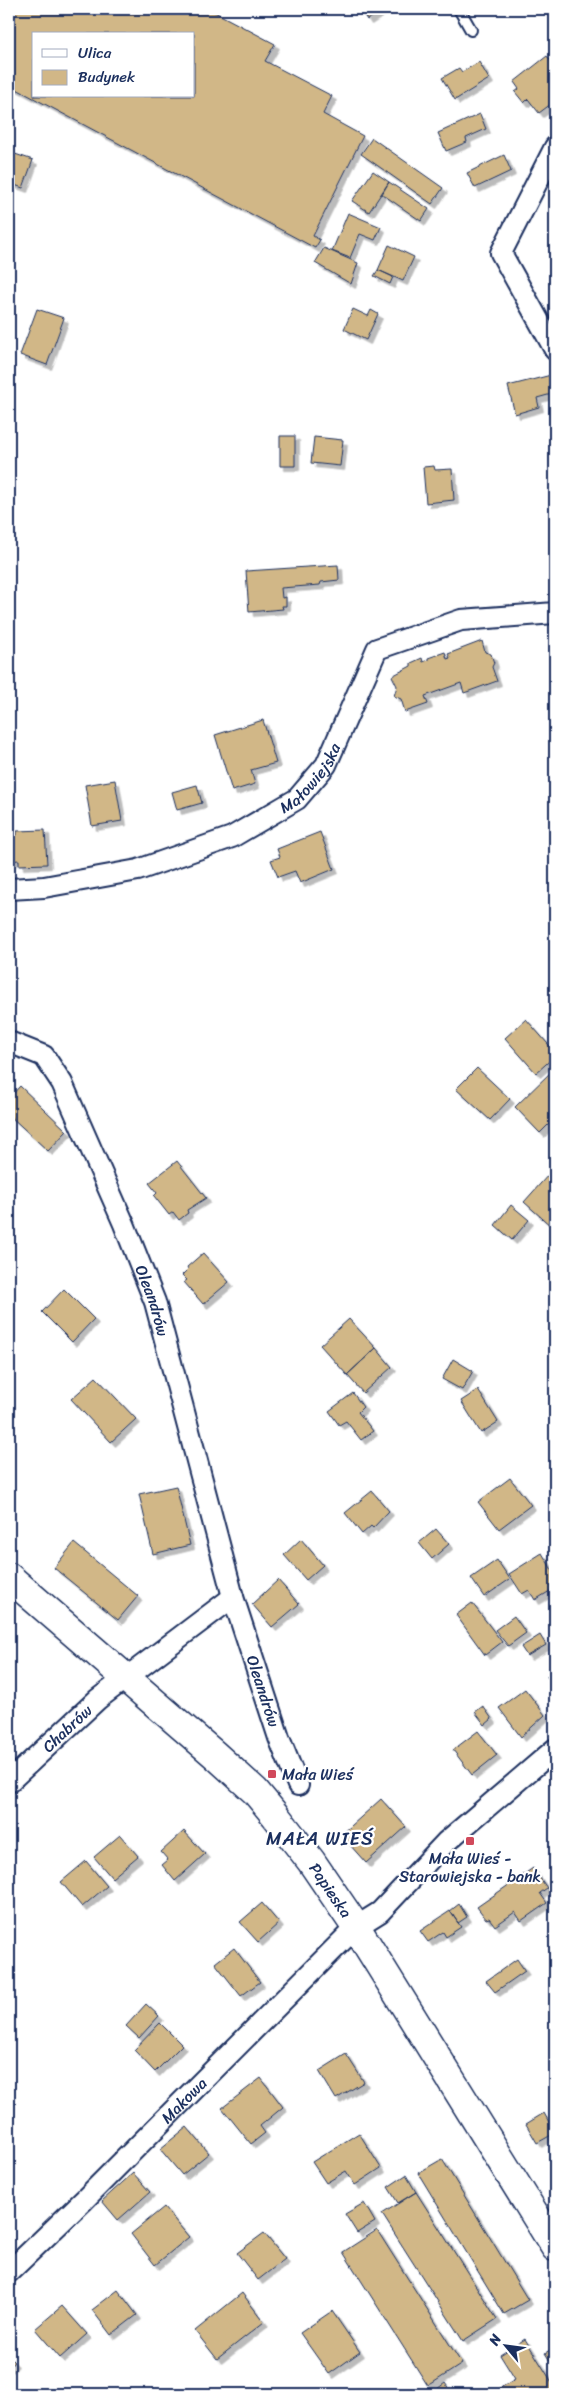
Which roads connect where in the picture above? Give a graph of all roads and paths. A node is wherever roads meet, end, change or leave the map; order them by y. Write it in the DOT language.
graph roads {
  1 [pos="459,9"];
  2 [pos="471,30"];
  3 [pos="555,146"];
  4 [pos="555,350"];
  5 [pos="555,613"];
  6 [pos="9,889"];
  7 [pos="9,1042"];
  8 [pos="9,1577"];
  9 [pos="233,1598"];
  10 [pos="128,1677"];
  11 [pos="555,1748"];
  12 [pos="9,1782"];
  13 [pos="298,1785"];
  14 [pos="356,1927"];
  15 [pos="555,2247"];
  16 [pos="9,2272"];
  1 -- 2 [label="lane"];
  3 -- 4 [label="street"];
  5 -- 6 [label="street, Małowiejska"];
  7 -- 9 [label="street, Oleandrów"];
  8 -- 10 [label="street, Papieska"];
  9 -- 10 [label="street"];
  9 -- 13 [label="street, Oleandrów"];
  10 -- 12 [label="street, Chabrów"];
  10 -- 14 [label="street, Papieska"];
  11 -- 14 [label="street, Makowa"];
  14 -- 15 [label="street, Papieska"];
  14 -- 16 [label="street, Makowa"];
}
